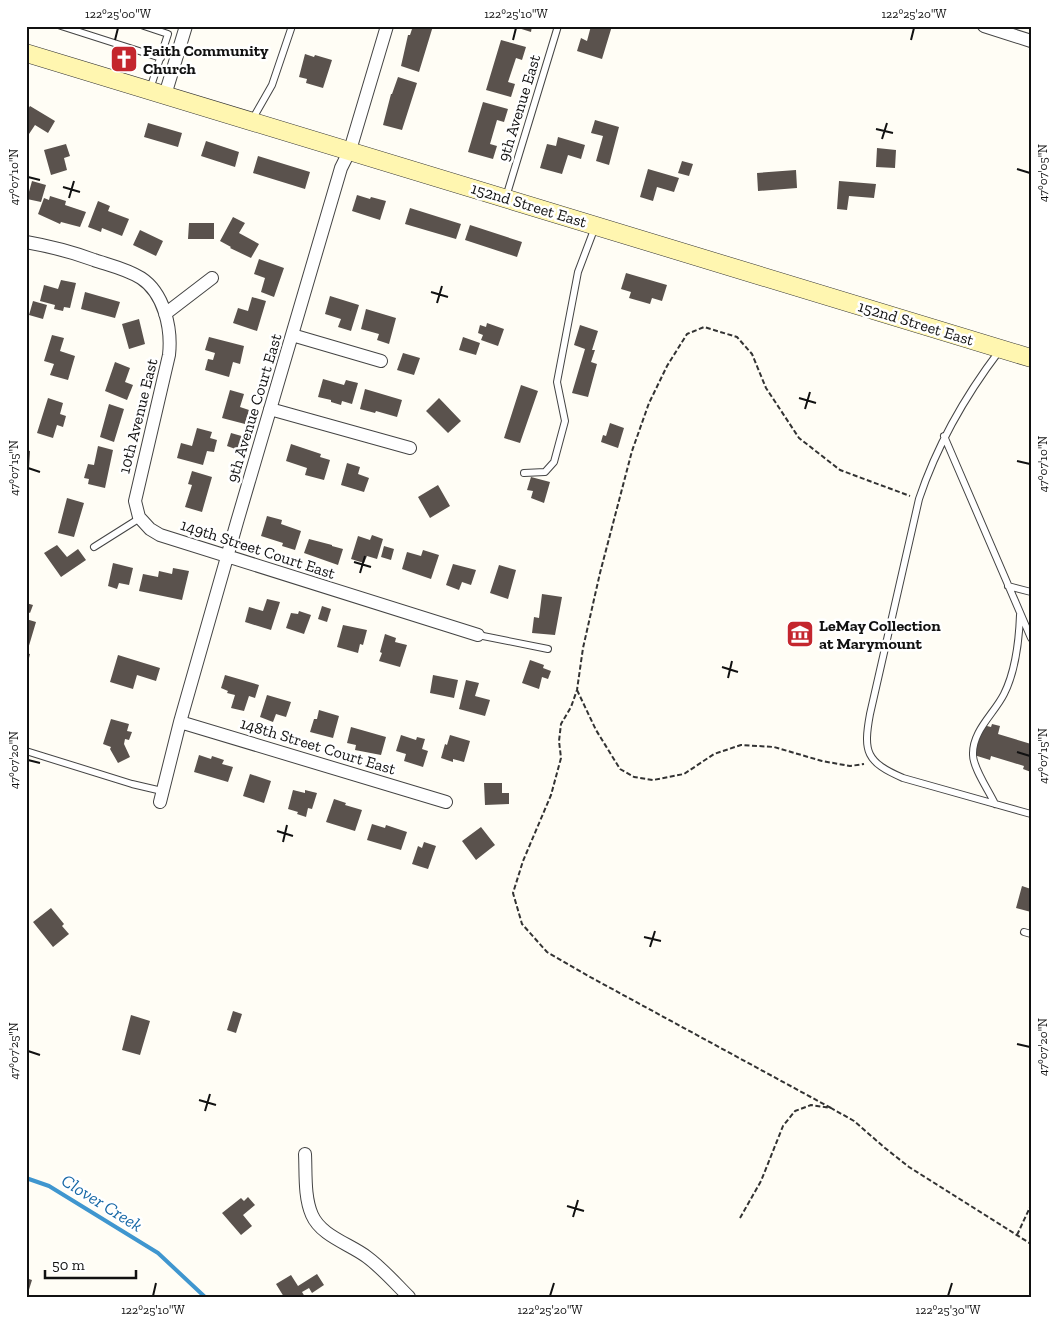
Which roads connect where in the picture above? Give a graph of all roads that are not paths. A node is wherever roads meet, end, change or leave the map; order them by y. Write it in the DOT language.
graph roads {
  1 [pos="61,26"];
  2 [pos="144,26"];
  3 [pos="186,26"];
  4 [pos="292,26"];
  5 [pos="387,26"];
  6 [pos="558,26"];
  7 [pos="984,26"];
  8 [pos="1031,41"];
  9 [pos="26,52"];
  10 [pos="161,58"];
  11 [pos="157,93"];
  12 [pos="251,121"];
  13 [pos="350,150"];
  14 [pos="506,198"];
  15 [pos="595,225"];
  16 [pos="26,242"];
  17 [pos="212,278"];
  18 [pos="165,314"];
  19 [pos="292,335"];
  20 [pos="1001,349"];
  21 [pos="1031,358"];
  22 [pos="380,361"];
  23 [pos="270,409"];
  24 [pos="944,436"];
  25 [pos="410,448"];
  26 [pos="524,472"];
  27 [pos="143,521"];
  28 [pos="94,547"];
  29 [pos="227,557"];
  30 [pos="1008,586"];
  31 [pos="1031,592"];
  32 [pos="1020,614"];
  33 [pos="478,635"];
  34 [pos="1031,638"];
  35 [pos="548,649"];
  36 [pos="180,722"];
  37 [pos="26,751"];
  38 [pos="161,796"];
  39 [pos="446,802"];
  40 [pos="995,804"];
  41 [pos="1031,814"];
  42 [pos="306,1154"];
  43 [pos="409,1297"];
  1 -- 10 [label="lane"];
  2 -- 10 [label="lane"];
  3 -- 11 [label="street"];
  4 -- 12 [label="lane"];
  5 -- 13 [label="street, 9th Avenue Court East"];
  6 -- 14 [label="lane, 9th Avenue East"];
  7 -- 8 [label="street"];
  9 -- 11 [label="main road, 152nd Street East"];
  10 -- 11 [label="lane"];
  11 -- 12 [label="main road, 152nd Street East"];
  12 -- 13 [label="main road, 152nd Street East"];
  13 -- 14 [label="main road, 152nd Street East"];
  13 -- 19 [label="street, 9th Avenue Court East"];
  14 -- 15 [label="main road, 152nd Street East"];
  15 -- 20 [label="main road, 152nd Street East"];
  15 -- 26 [label="lane"];
  16 -- 18 [label="street, 10th Avenue East"];
  17 -- 18 [label="street"];
  18 -- 27 [label="street, 10th Avenue East"];
  19 -- 22 [label="street"];
  19 -- 23 [label="street, 9th Avenue Court East"];
  20 -- 21 [label="main road, 152nd Street East"];
  20 -- 24 [label="lane"];
  23 -- 25 [label="street"];
  23 -- 29 [label="street, 9th Avenue Court East"];
  24 -- 30 [label="lane"];
  24 -- 40 [label="lane"];
  27 -- 28 [label="lane"];
  27 -- 29 [label="street, 149th Street Court East"];
  29 -- 33 [label="street, 149th Street Court East"];
  29 -- 36 [label="street, 9th Avenue Court East"];
  30 -- 31 [label="lane"];
  30 -- 32 [label="lane"];
  32 -- 34 [label="lane"];
  32 -- 40 [label="lane"];
  33 -- 35 [label="lane"];
  36 -- 38 [label="street, 9th Avenue Court East"];
  36 -- 39 [label="street, 148th Street Court East"];
  37 -- 38 [label="lane"];
  40 -- 41 [label="lane"];
  42 -- 43 [label="street"];
}
